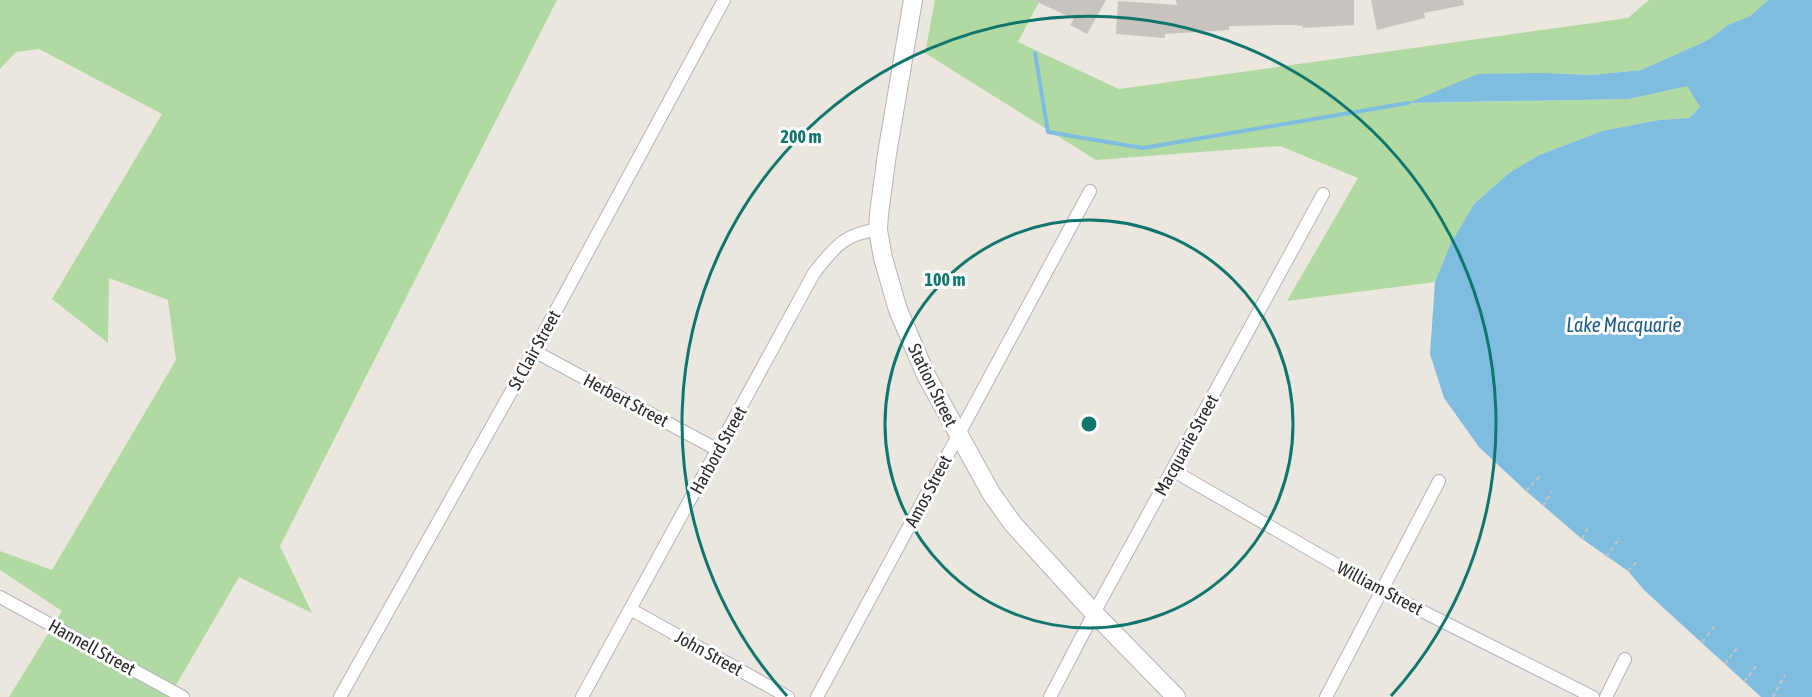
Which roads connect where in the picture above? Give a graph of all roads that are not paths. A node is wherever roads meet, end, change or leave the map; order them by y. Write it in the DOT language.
graph roads {
  1 [pos="724,0"];
  2 [pos="914,0"];
  3 [pos="1090,191"];
  4 [pos="1323,194"];
  5 [pos="878,230"];
  6 [pos="534,351"];
  7 [pos="958,435"];
  8 [pos="718,450"];
  9 [pos="1172,470"];
  10 [pos="1439,481"];
  11 [pos="1382,591"];
  12 [pos="0,597"];
  13 [pos="630,609"];
  14 [pos="1094,613"];
  15 [pos="1625,659"];
  16 [pos="183,697"];
  17 [pos="340,697"];
  18 [pos="582,697"];
  19 [pos="788,697"];
  20 [pos="817,697"];
  21 [pos="1050,697"];
  22 [pos="1176,697"];
  23 [pos="1326,697"];
  24 [pos="1593,697"];
  25 [pos="1606,697"];
  1 -- 6 [label="street, St Clair Street"];
  2 -- 5 [label="street, Station Street"];
  3 -- 7 [label="street, Amos Street"];
  4 -- 9 [label="street, Macquarie Street"];
  5 -- 7 [label="street, Station Street"];
  5 -- 8 [label="street, Harbord Street"];
  6 -- 8 [label="street, Herbert Street"];
  6 -- 17 [label="street, St Clair Street"];
  7 -- 14 [label="street, Station Street"];
  7 -- 20 [label="street, Amos Street"];
  8 -- 13 [label="street, Harbord Street"];
  9 -- 11 [label="street, William Street"];
  9 -- 14 [label="street, Macquarie Street"];
  10 -- 11 [label="street"];
  11 -- 23 [label="street"];
  11 -- 24 [label="street, William Street"];
  12 -- 16 [label="street, Hannell Street"];
  13 -- 18 [label="street, Harbord Street"];
  13 -- 19 [label="street, John Street"];
  14 -- 21 [label="street, Macquarie Street"];
  14 -- 22 [label="street, Station Street"];
  15 -- 25 [label="street"];
}
